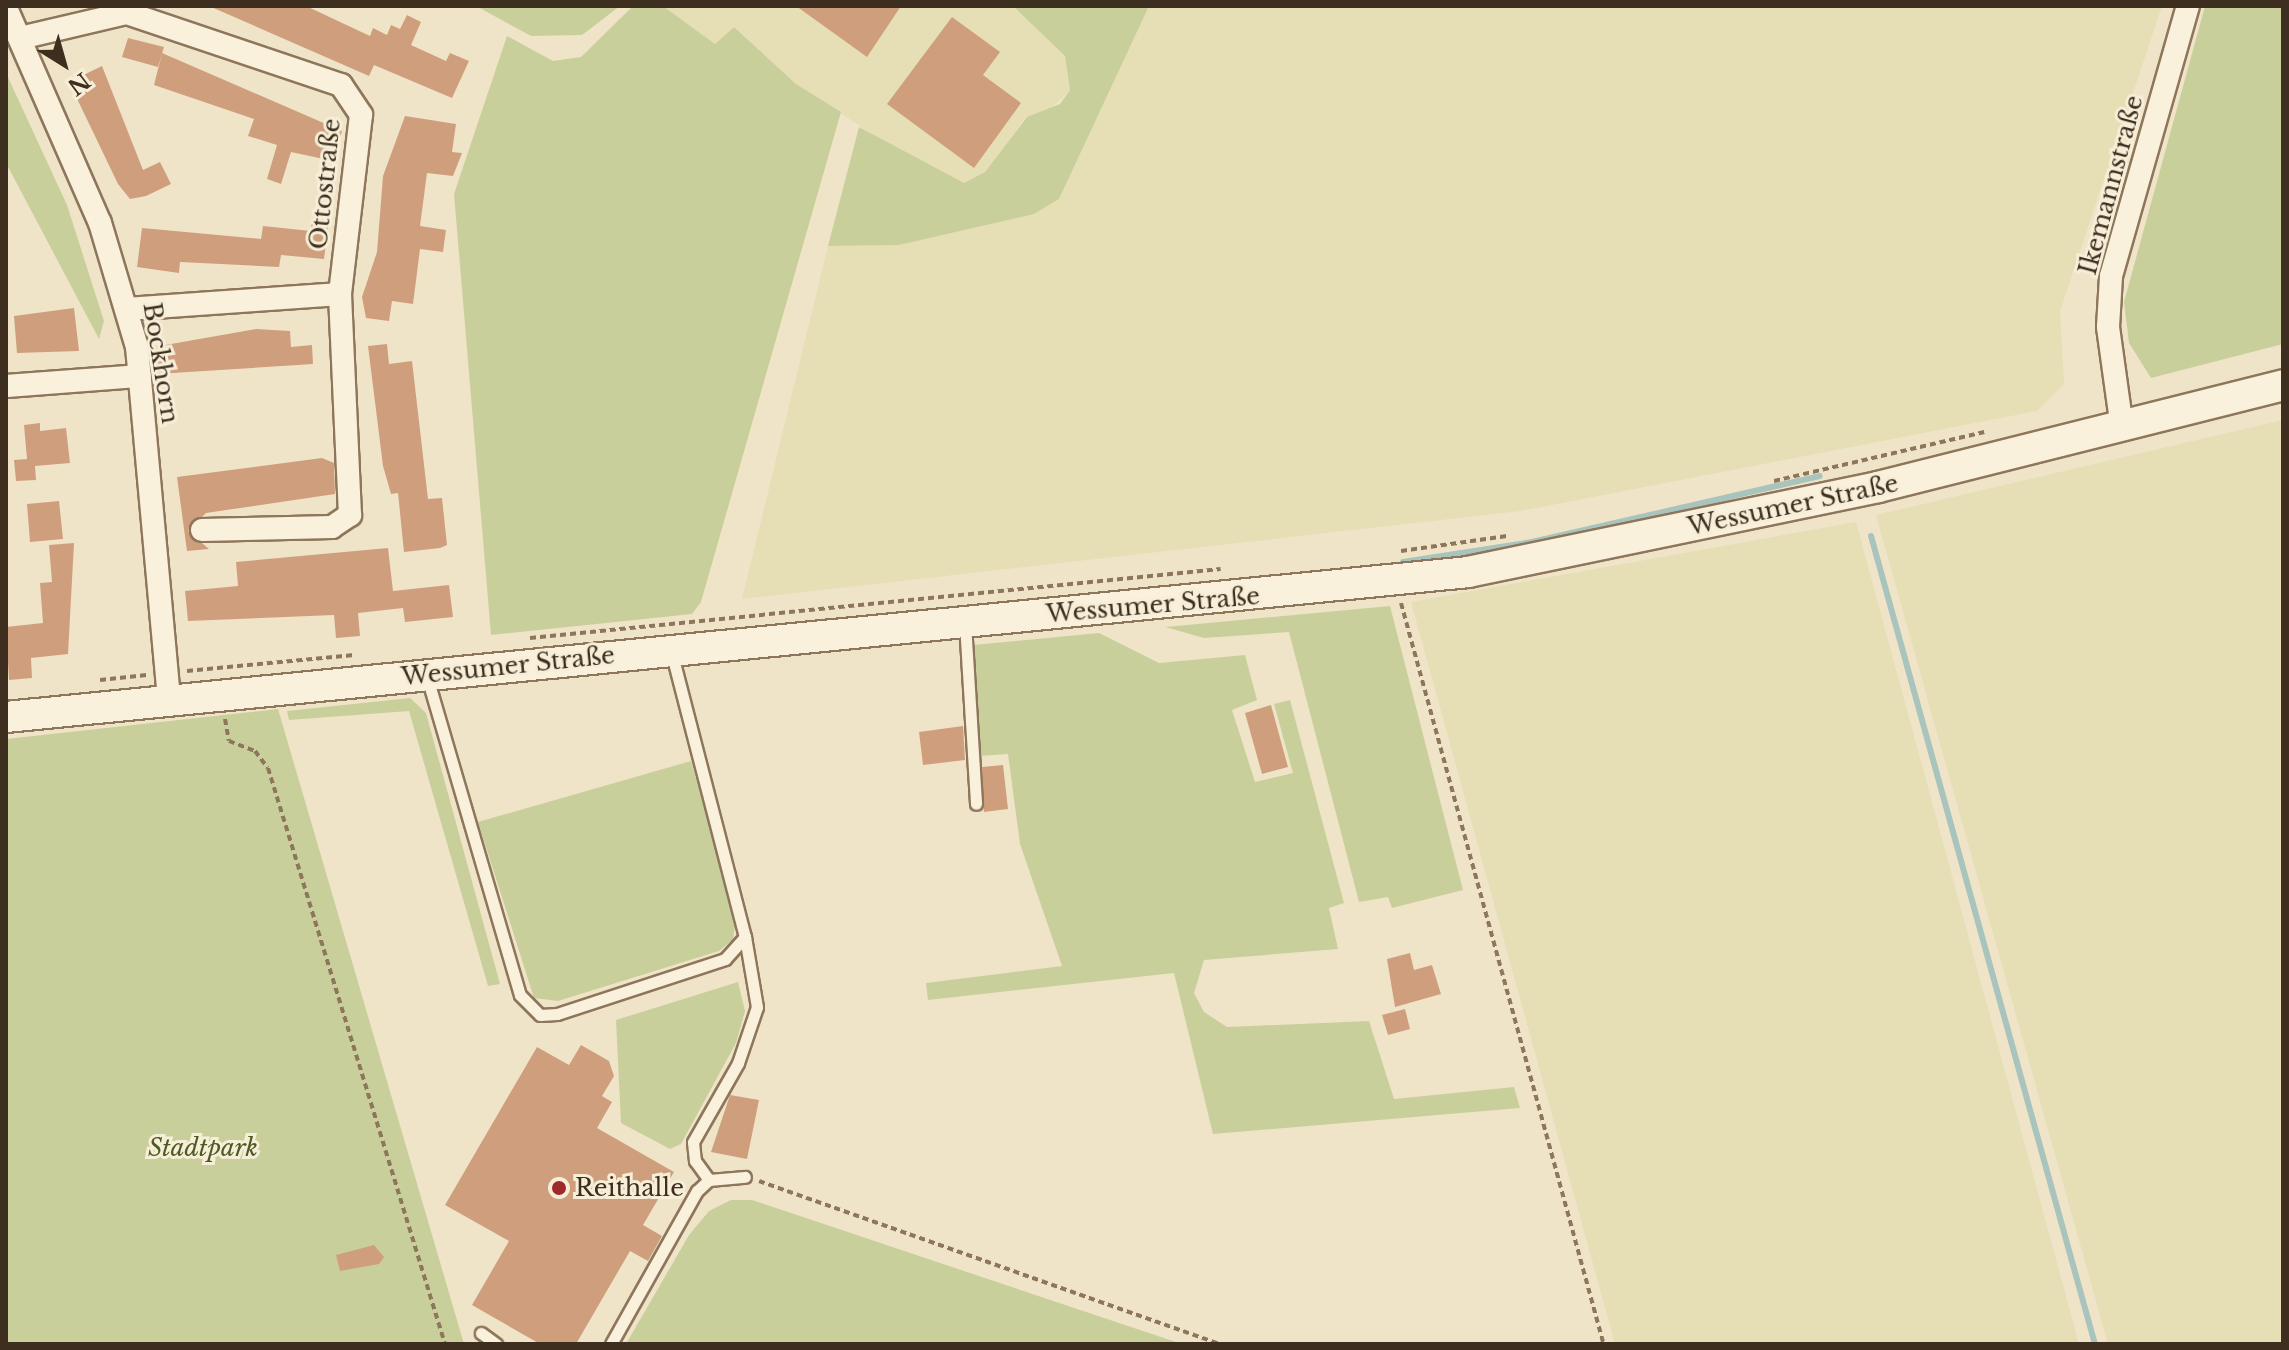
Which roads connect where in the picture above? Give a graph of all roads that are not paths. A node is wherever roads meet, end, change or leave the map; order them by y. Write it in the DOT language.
graph roads {
  1 [pos="2188,6"];
  2 [pos="6,8"];
  3 [pos="20,38"];
  4 [pos="340,294"];
  5 [pos="127,309"];
  6 [pos="140,376"];
  7 [pos="2283,385"];
  8 [pos="6,386"];
  9 [pos="2122,428"];
  10 [pos="202,530"];
  11 [pos="965,622"];
  12 [pos="671,649"];
  13 [pos="426,674"];
  14 [pos="168,686"];
  15 [pos="6,717"];
  16 [pos="976,804"];
  17 [pos="745,937"];
  18 [pos="745,1177"];
  19 [pos="709,1180"];
  20 [pos="481,1333"];
  21 [pos="496,1344"];
  22 [pos="611,1344"];
  1 -- 9 [label="street, Ikemannstraße"];
  2 -- 3 [label="street, Bockhorn"];
  3 -- 4 [label="street, Ottostraße"];
  3 -- 5 [label="street, Bockhorn"];
  4 -- 5 [label="street"];
  4 -- 10 [label="street, Ottostraße"];
  5 -- 6 [label="street, Bockhorn"];
  6 -- 8 [label="street"];
  6 -- 14 [label="street, Bockhorn"];
  7 -- 9 [label="main road, Wessumer Straße"];
  9 -- 11 [label="main road, Wessumer Straße"];
  11 -- 12 [label="main road, Wessumer Straße"];
  11 -- 16 [label="lane"];
  12 -- 13 [label="main road, Wessumer Straße"];
  12 -- 17 [label="lane"];
  13 -- 14 [label="main road, Wessumer Straße"];
  13 -- 17 [label="lane"];
  14 -- 15 [label="main road, Wessumer Straße"];
  17 -- 19 [label="lane"];
  18 -- 19 [label="lane"];
  19 -- 22 [label="lane"];
  20 -- 21 [label="lane"];
}
